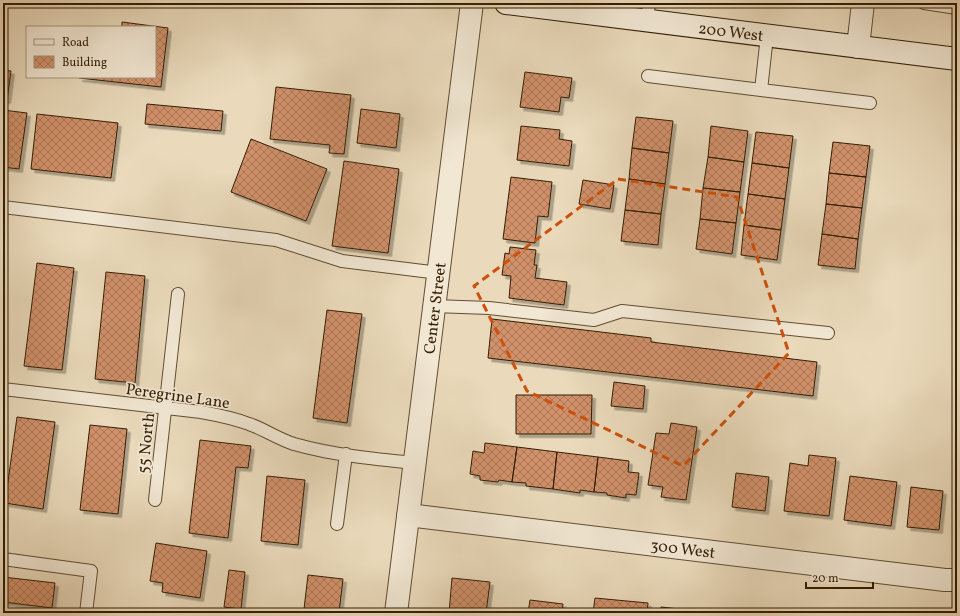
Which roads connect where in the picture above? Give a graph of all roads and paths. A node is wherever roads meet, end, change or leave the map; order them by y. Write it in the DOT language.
graph roads {
  1 [pos="472,3"];
  2 [pos="506,3"];
  3 [pos="863,3"];
  4 [pos="924,3"];
  5 [pos="534,5"];
  6 [pos="579,8"];
  7 [pos="957,8"];
  8 [pos="648,12"];
  9 [pos="767,36"];
  10 [pos="858,47"];
  11 [pos="957,59"];
  12 [pos="648,76"];
  13 [pos="761,90"];
  14 [pos="870,103"];
  15 [pos="3,207"];
  16 [pos="439,273"];
  17 [pos="178,294"];
  18 [pos="434,306"];
  19 [pos="828,333"];
  20 [pos="3,389"];
  21 [pos="165,407"];
  22 [pos="346,454"];
  23 [pos="415,463"];
  24 [pos="155,500"];
  25 [pos="408,515"];
  26 [pos="337,524"];
  27 [pos="3,559"];
  28 [pos="957,580"];
  29 [pos="86,613"];
  30 [pos="396,613"];
  1 -- 16 [label="street, Center Street"];
  2 -- 5 [label="street, 200 West"];
  3 -- 10 [label="street"];
  4 -- 7 [label="lane"];
  5 -- 6 [label="street, 200 West"];
  6 -- 8 [label="street, 200 West"];
  8 -- 9 [label="street, 200 West"];
  9 -- 10 [label="street, 200 West"];
  9 -- 13 [label="lane"];
  10 -- 11 [label="street, 200 West"];
  12 -- 13 [label="lane"];
  13 -- 14 [label="lane"];
  15 -- 16 [label="lane"];
  16 -- 18 [label="street, Center Street"];
  17 -- 21 [label="lane, 55 North"];
  18 -- 19 [label="lane"];
  18 -- 23 [label="street, Center Street"];
  20 -- 21 [label="lane, Peregrine Lane"];
  21 -- 22 [label="lane, Peregrine Lane"];
  21 -- 24 [label="lane, 55 North"];
  22 -- 23 [label="lane, Peregrine Lane"];
  22 -- 26 [label="lane"];
  23 -- 25 [label="street, Center Street"];
  25 -- 28 [label="street, 300 West"];
  25 -- 30 [label="street, Center Street"];
  27 -- 29 [label="lane"];
}
